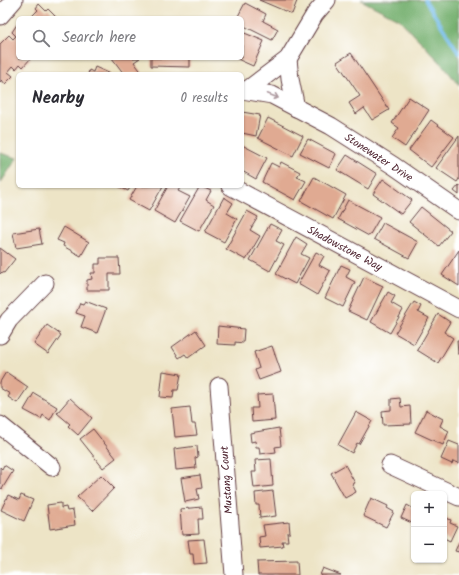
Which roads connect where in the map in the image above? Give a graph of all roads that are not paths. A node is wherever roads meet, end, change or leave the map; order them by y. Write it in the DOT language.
graph roads {
  1 [pos="14,0"];
  2 [pos="327,0"];
  3 [pos="0,16"];
  4 [pos="288,59"];
  5 [pos="245,90"];
  6 [pos="296,108"];
  7 [pos="234,188"];
  8 [pos="459,211"];
  9 [pos="45,283"];
  10 [pos="459,309"];
  11 [pos="0,335"];
  12 [pos="219,386"];
  13 [pos="0,424"];
  14 [pos="390,465"];
  15 [pos="52,466"];
  16 [pos="459,497"];
  17 [pos="234,575"];
  1 -- 3 [label="street"];
  2 -- 4 [label="street"];
  4 -- 5 [label="street"];
  4 -- 6 [label="street"];
  5 -- 6 [label="street, Stonewater Drive, one-way"];
  6 -- 8 [label="street, Stonewater Drive"];
  7 -- 10 [label="street, Shadowstone Way"];
  9 -- 11 [label="street"];
  12 -- 17 [label="street, Mustang Court"];
  13 -- 15 [label="street"];
  14 -- 16 [label="street"];
}
